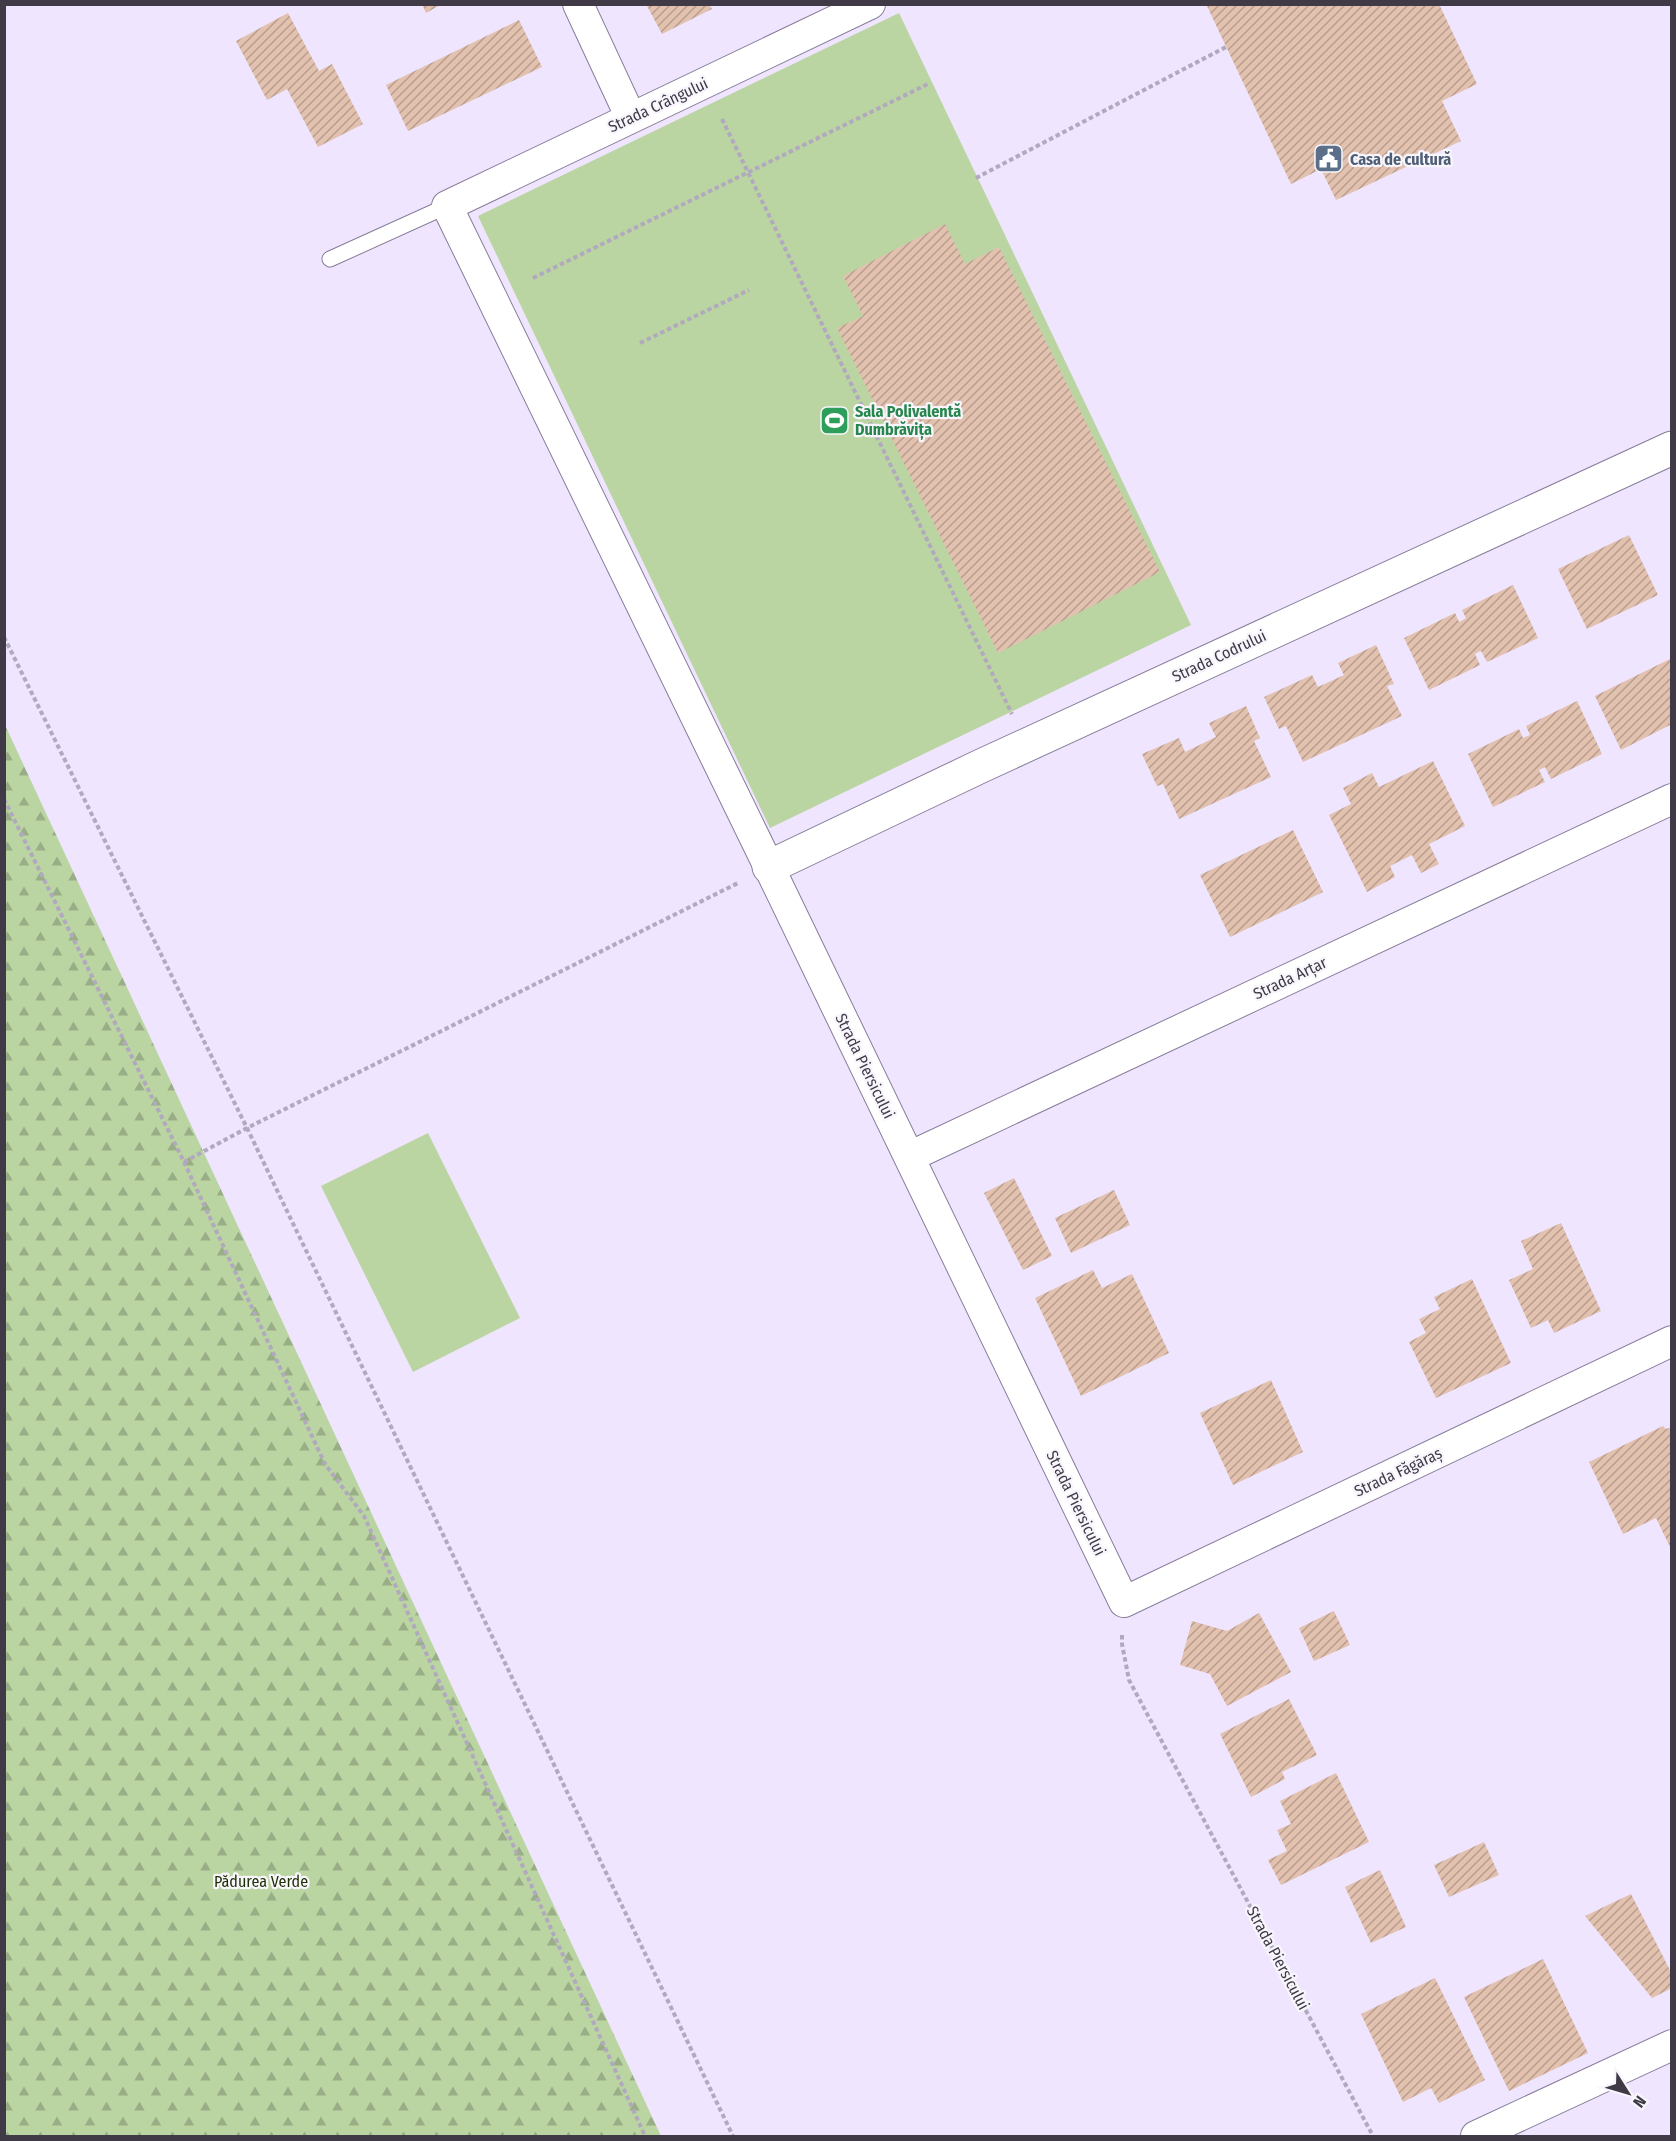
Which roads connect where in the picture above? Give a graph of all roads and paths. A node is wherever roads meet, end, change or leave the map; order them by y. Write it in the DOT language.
graph roads {
  1 [pos="578,4"];
  2 [pos="870,4"];
  3 [pos="1226,47"];
  4 [pos="928,84"];
  5 [pos="631,118"];
  6 [pos="722,119"];
  7 [pos="748,172"];
  8 [pos="976,178"];
  9 [pos="447,207"];
  10 [pos="330,259"];
  11 [pos="533,278"];
  12 [pos="749,290"];
  13 [pos="640,343"];
  14 [pos="1671,448"];
  15 [pos="4,638"];
  16 [pos="1015,719"];
  17 [pos="4,799"];
  18 [pos="1671,799"];
  19 [pos="769,867"];
  20 [pos="247,1128"];
  21 [pos="909,1157"];
  22 [pos="184,1162"];
  23 [pos="1671,1341"];
  24 [pos="1124,1602"];
  25 [pos="1671,2045"];
  26 [pos="645,2136"];
  27 [pos="733,2136"];
  28 [pos="1373,2136"];
  29 [pos="1476,2136"];
  1 -- 5 [label="street"];
  2 -- 5 [label="street, Strada Crângului"];
  3 -- 8 [label="path"];
  4 -- 7 [label="path"];
  5 -- 9 [label="street, Strada Crângului"];
  6 -- 7 [label="path"];
  7 -- 11 [label="path"];
  7 -- 16 [label="path"];
  9 -- 10 [label="lane"];
  9 -- 19 [label="street, Strada Piersicului"];
  12 -- 13 [label="path"];
  14 -- 19 [label="street, Strada Codrului"];
  15 -- 20 [label="path"];
  17 -- 22 [label="path"];
  18 -- 21 [label="street, Strada Arțar"];
  19 -- 20 [label="path"];
  19 -- 21 [label="street, Strada Piersicului"];
  20 -- 22 [label="path"];
  20 -- 27 [label="path"];
  21 -- 24 [label="street, Strada Piersicului"];
  22 -- 26 [label="path"];
  23 -- 24 [label="street, Strada Făgăraș"];
  24 -- 28 [label="path, Strada Piersicului"];
  25 -- 29 [label="street"];
}
